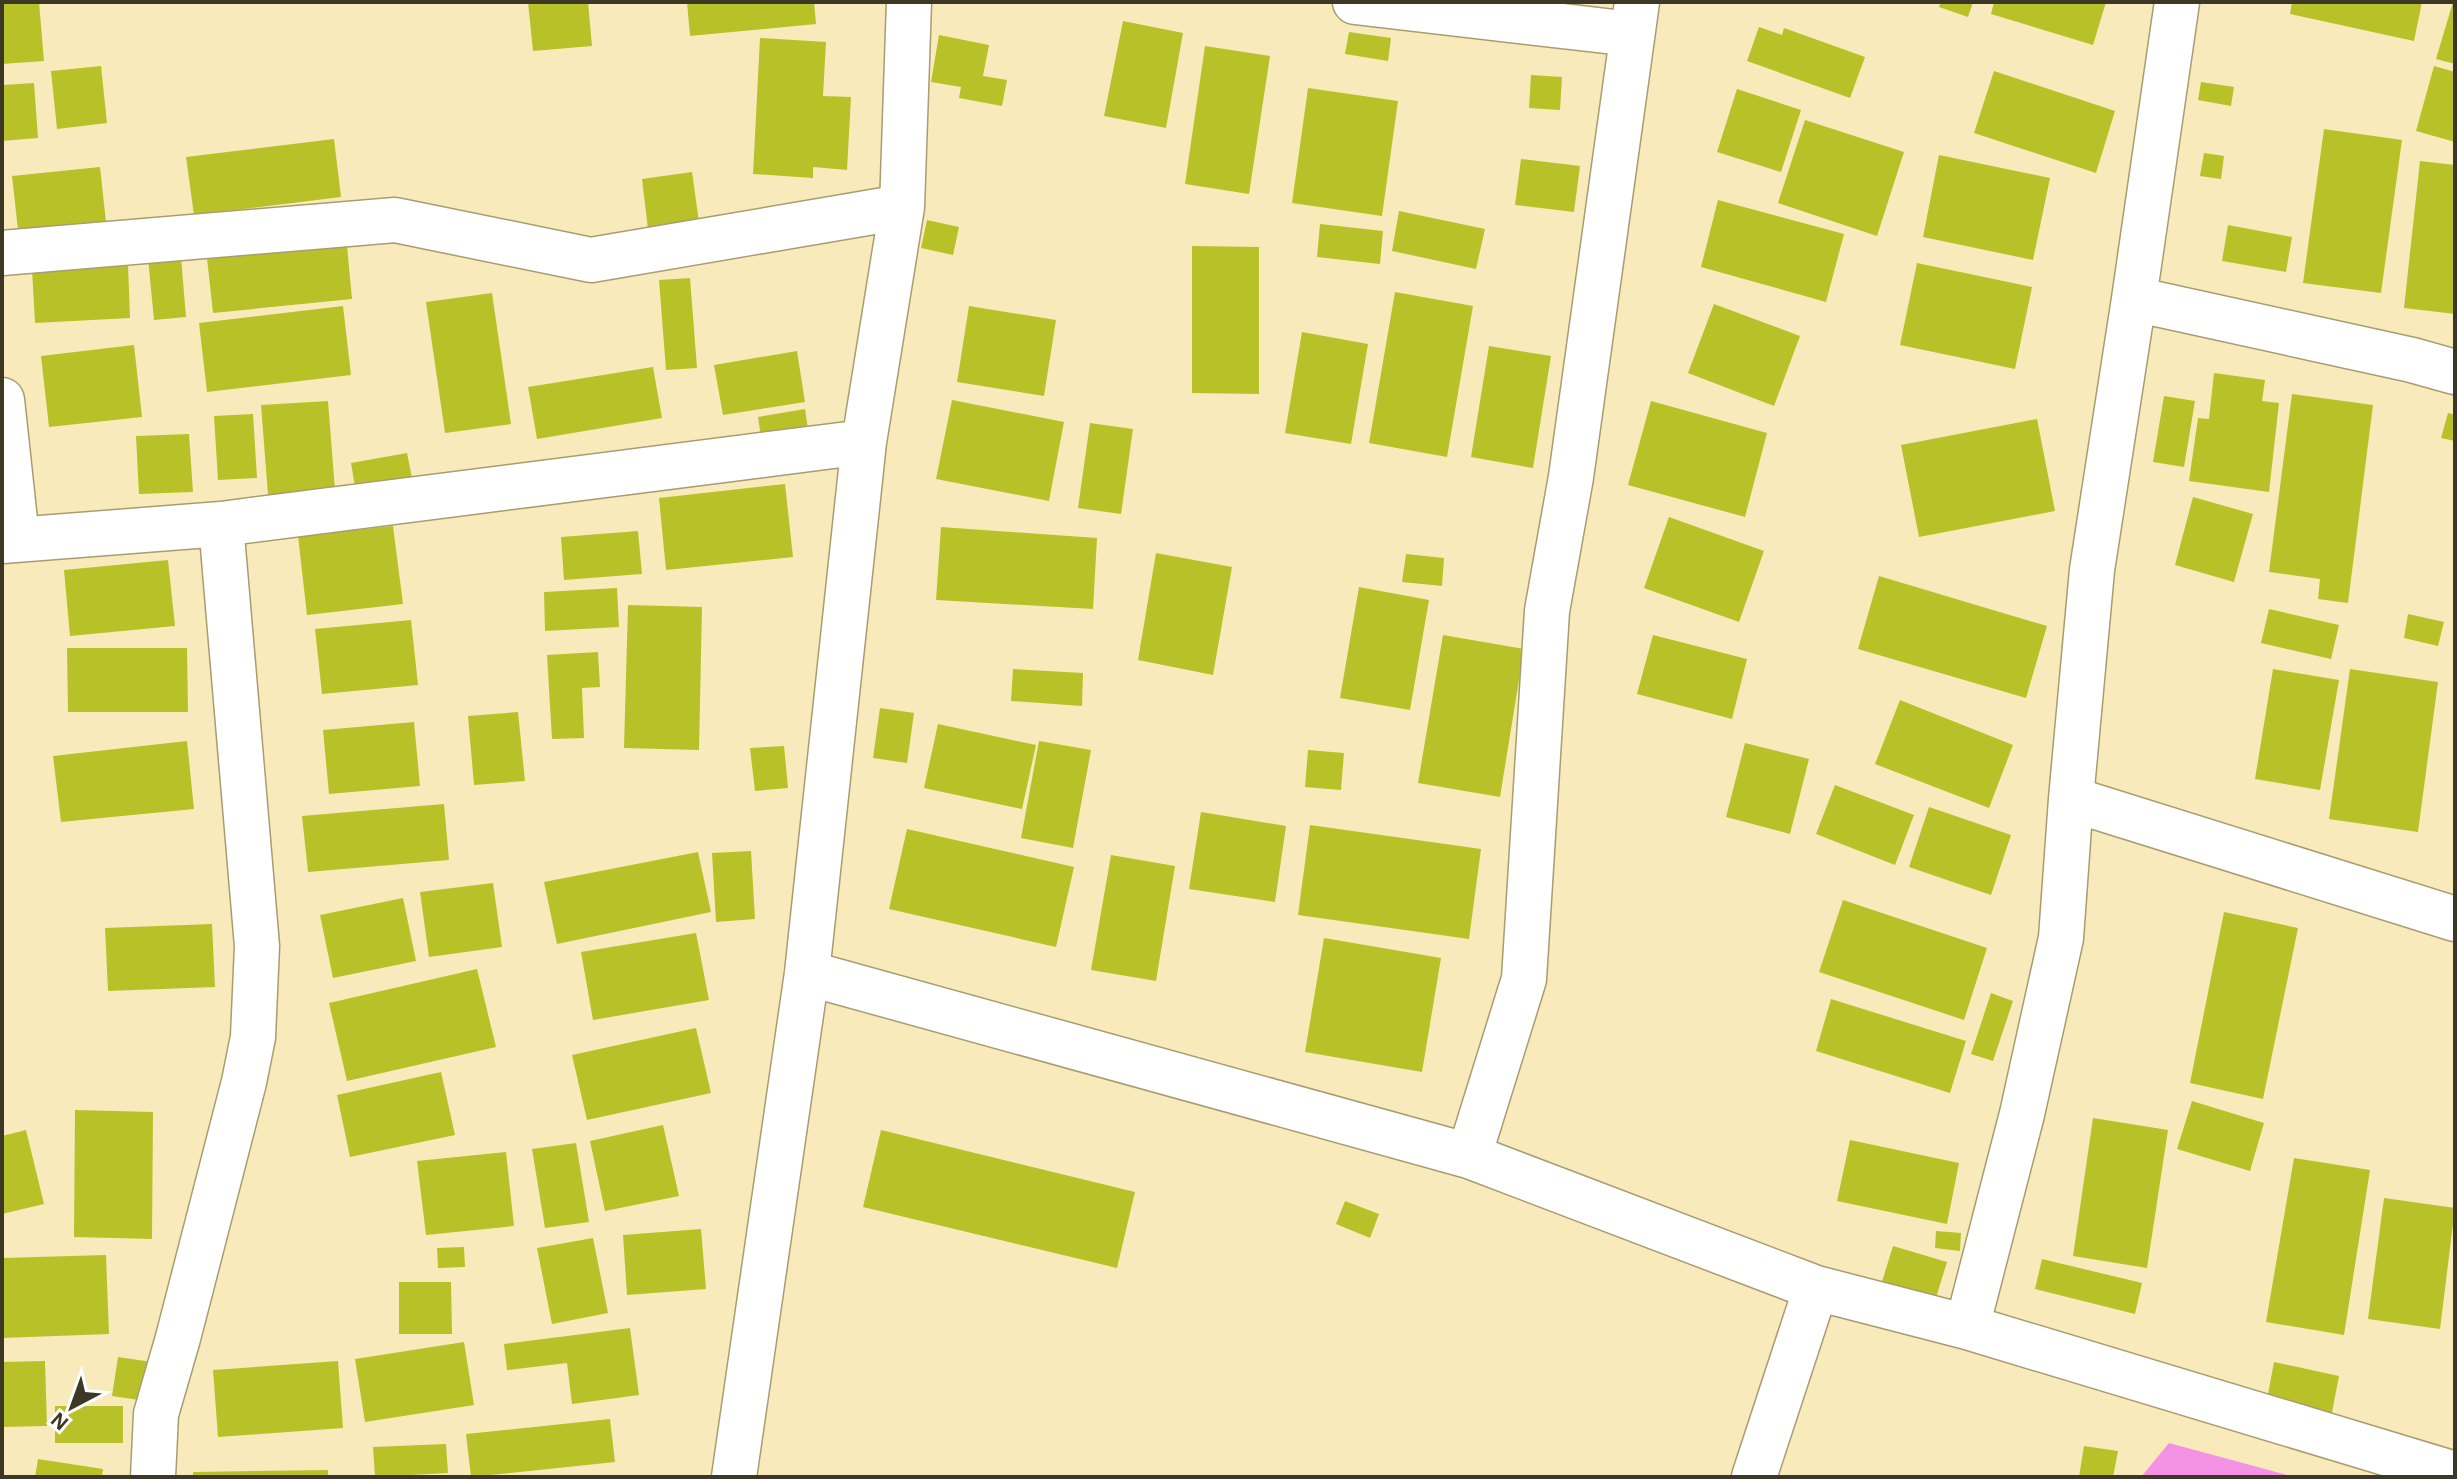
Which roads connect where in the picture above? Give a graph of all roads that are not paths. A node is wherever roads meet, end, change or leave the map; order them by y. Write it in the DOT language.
graph roads {
  1 [pos="909,2"];
  2 [pos="1355,2"];
  3 [pos="2177,2"];
  4 [pos="1634,18"];
  5 [pos="902,207"];
  6 [pos="2,253"];
  7 [pos="2134,299"];
  8 [pos="2455,372"];
  9 [pos="2,400"];
  10 [pos="864,442"];
  11 [pos="221,524"];
  12 [pos="9,540"];
  13 [pos="2071,799"];
  14 [pos="2455,919"];
  15 [pos="807,973"];
  16 [pos="1469,1156"];
  17 [pos="1816,1288"];
  18 [pos="1967,1327"];
  19 [pos="2455,1474"];
  20 [pos="153,1477"];
  21 [pos="734,1477"];
  22 [pos="1754,1477"];
  1 -- 5 [label="street"];
  2 -- 4 [label="street"];
  3 -- 7 [label="street"];
  4 -- 16 [label="street"];
  5 -- 6 [label="street"];
  5 -- 10 [label="street"];
  7 -- 8 [label="street"];
  7 -- 13 [label="street"];
  9 -- 12 [label="street"];
  10 -- 11 [label="street"];
  10 -- 15 [label="street"];
  11 -- 12 [label="street"];
  11 -- 20 [label="street"];
  13 -- 14 [label="street"];
  13 -- 18 [label="street"];
  15 -- 16 [label="street"];
  15 -- 21 [label="street"];
  16 -- 17 [label="street"];
  17 -- 18 [label="street"];
  17 -- 22 [label="street"];
  18 -- 19 [label="street"];
}
